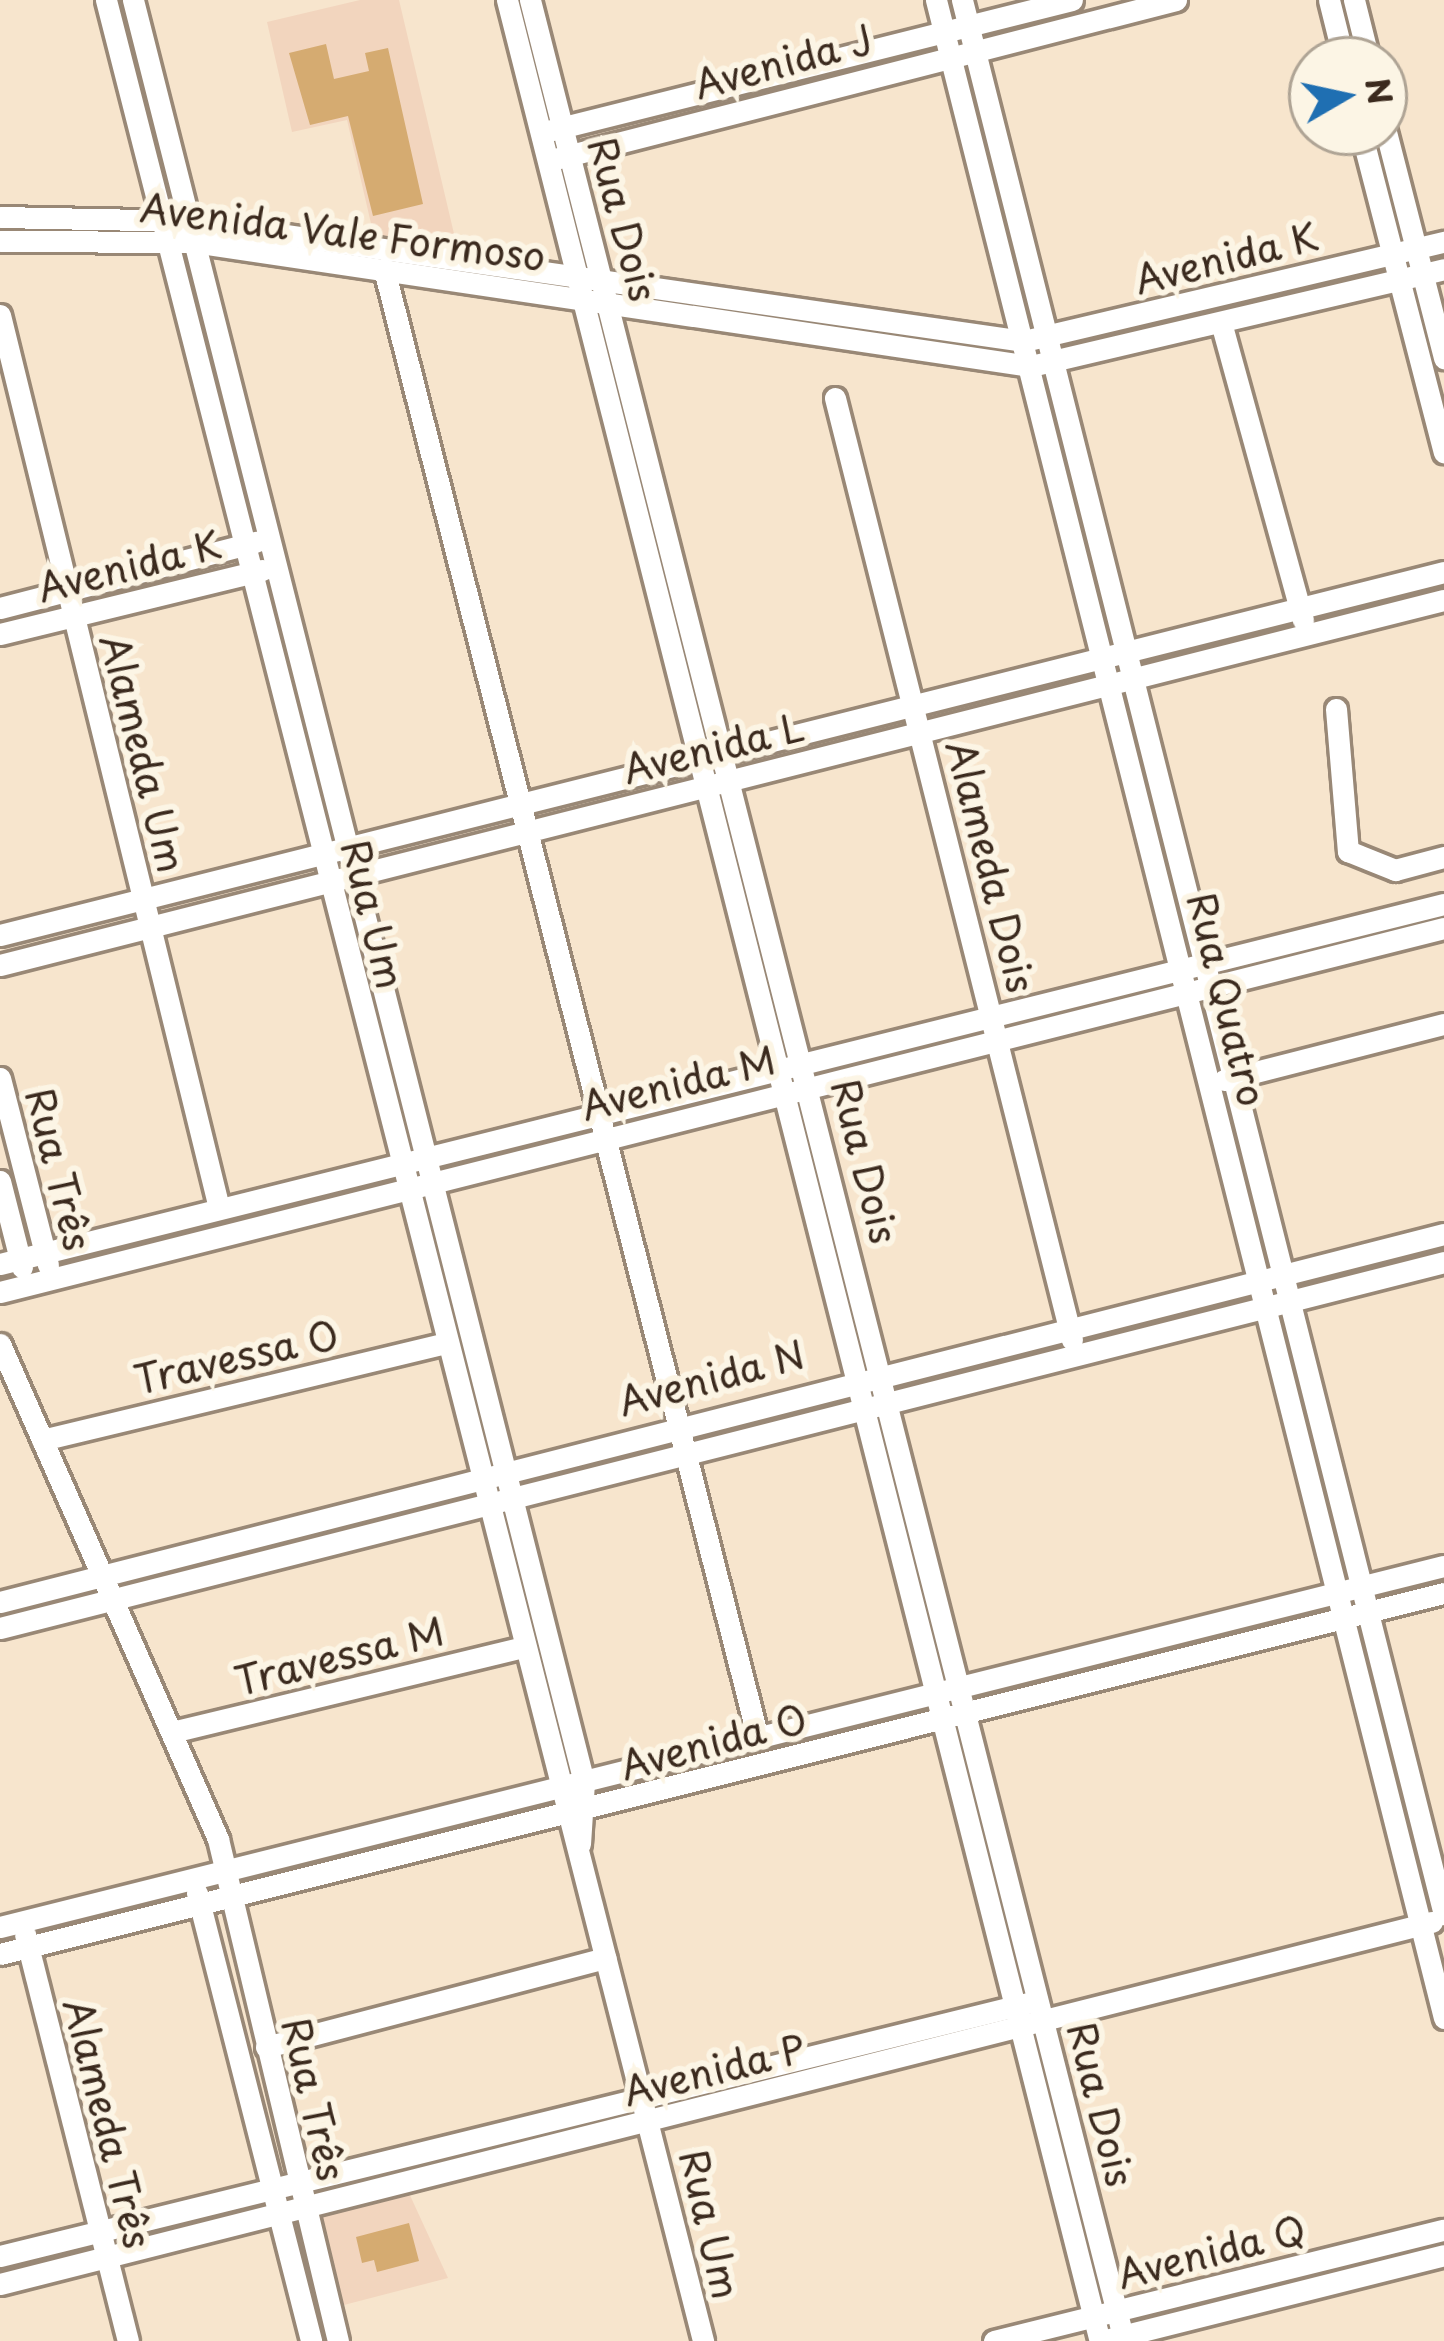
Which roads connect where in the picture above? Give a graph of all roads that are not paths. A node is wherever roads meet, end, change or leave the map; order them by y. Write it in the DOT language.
graph roads {
  1 [pos="106,0"];
  2 [pos="133,0"];
  3 [pos="507,0"];
  4 [pos="530,0"];
  5 [pos="936,0"];
  6 [pos="962,0"];
  7 [pos="1072,0"];
  8 [pos="1176,0"];
  9 [pos="1329,0"];
  10 [pos="1354,0"];
  11 [pos="968,25"];
  12 [pos="945,31"];
  13 [pos="1338,36"];
  14 [pos="1363,36"];
  15 [pos="974,49"];
  16 [pos="951,55"];
  17 [pos="552,130"];
  18 [pos="1367,156"];
  19 [pos="1392,156"];
  20 [pos="559,157"];
  21 [pos="0,217"];
  22 [pos="164,229"];
  23 [pos="191,232"];
  24 [pos="0,241"];
  25 [pos="1444,242"];
  26 [pos="1415,249"];
  27 [pos="1392,254"];
  28 [pos="384,269"];
  29 [pos="1433,272"];
  30 [pos="590,275"];
  31 [pos="1399,280"];
  32 [pos="596,299"];
  33 [pos="0,315"];
  34 [pos="1222,326"];
  35 [pos="1049,337"];
  36 [pos="1024,341"];
  37 [pos="1444,358"];
  38 [pos="1057,364"];
  39 [pos="1031,366"];
  40 [pos="835,398"];
  41 [pos="1444,452"];
  42 [pos="268,540"];
  43 [pos="243,545"];
  44 [pos="275,567"];
  45 [pos="1444,572"];
  46 [pos="250,573"];
  47 [pos="67,592"];
  48 [pos="1444,600"];
  49 [pos="0,608"];
  50 [pos="1299,609"];
  51 [pos="73,616"];
  52 [pos="0,634"];
  53 [pos="1306,634"];
  54 [pos="1129,654"];
  55 [pos="1106,660"];
  56 [pos="1135,680"];
  57 [pos="1112,686"];
  58 [pos="916,708"];
  59 [pos="1336,709"];
  60 [pos="921,731"];
  61 [pos="729,768"];
  62 [pos="706,774"];
  63 [pos="521,807"];
  64 [pos="527,831"];
  65 [pos="346,850"];
  66 [pos="322,855"];
  67 [pos="1444,857"];
  68 [pos="352,875"];
  69 [pos="329,883"];
  70 [pos="143,902"];
  71 [pos="1444,904"];
  72 [pos="150,928"];
  73 [pos="1444,928"];
  74 [pos="0,935"];
  75 [pos="0,965"];
  76 [pos="1184,970"];
  77 [pos="1209,976"];
  78 [pos="1189,994"];
  79 [pos="992,1015"];
  80 [pos="1444,1024"];
  81 [pos="998,1040"];
  82 [pos="804,1062"];
  83 [pos="780,1068"];
  84 [pos="0,1078"];
  85 [pos="1223,1080"];
  86 [pos="810,1085"];
  87 [pos="786,1092"];
  88 [pos="599,1113"];
  89 [pos="605,1138"];
  90 [pos="424,1156"];
  91 [pos="401,1164"];
  92 [pos="0,1180"];
  93 [pos="430,1183"];
  94 [pos="407,1189"];
  95 [pos="220,1208"];
  96 [pos="1444,1234"];
  97 [pos="44,1252"];
  98 [pos="10,1261"];
  99 [pos="1444,1262"];
  100 [pos="51,1277"];
  101 [pos="1273,1277"];
  102 [pos="26,1284"];
  103 [pos="0,1292"];
  104 [pos="1280,1304"];
  105 [pos="1069,1327"];
  106 [pos="446,1343"];
  107 [pos="0,1344"];
  108 [pos="1075,1353"];
  109 [pos="882,1369"];
  110 [pos="858,1376"];
  111 [pos="889,1398"];
  112 [pos="865,1404"];
  113 [pos="678,1423"];
  114 [pos="42,1440"];
  115 [pos="685,1451"];
  116 [pos="503,1468"];
  117 [pos="479,1476"];
  118 [pos="511,1497"];
  119 [pos="487,1503"];
  120 [pos="1444,1566"];
  121 [pos="103,1576"];
  122 [pos="1362,1586"];
  123 [pos="1339,1592"];
  124 [pos="1444,1593"];
  125 [pos="114,1599"];
  126 [pos="0,1602"];
  127 [pos="1369,1611"];
  128 [pos="1346,1618"];
  129 [pos="0,1628"];
  130 [pos="523,1647"];
  131 [pos="962,1686"];
  132 [pos="938,1692"];
  133 [pos="968,1711"];
  134 [pos="944,1718"];
  135 [pos="172,1732"];
  136 [pos="758,1738"];
  137 [pos="584,1782"];
  138 [pos="559,1789"];
  139 [pos="589,1810"];
  140 [pos="566,1816"];
  141 [pos="580,1844"];
  142 [pos="227,1872"];
  143 [pos="194,1881"];
  144 [pos="232,1896"];
  145 [pos="1415,1900"];
  146 [pos="200,1904"];
  147 [pos="1443,1905"];
  148 [pos="11,1924"];
  149 [pos="1421,1925"];
  150 [pos="28,1948"];
  151 [pos="0,1954"];
  152 [pos="606,1958"];
  153 [pos="1040,2000"];
  154 [pos="1017,2006"];
  155 [pos="1444,2018"];
  156 [pos="1046,2024"];
  157 [pos="1023,2030"];
  158 [pos="266,2047"];
  159 [pos="832,2051"];
  160 [pos="838,2076"];
  161 [pos="644,2097"];
  162 [pos="650,2122"];
  163 [pos="298,2182"];
  164 [pos="271,2188"];
  165 [pos="304,2207"];
  166 [pos="278,2215"];
  167 [pos="1444,2230"];
  168 [pos="98,2233"];
  169 [pos="4,2255"];
  170 [pos="1444,2255"];
  171 [pos="104,2258"];
  172 [pos="7,2282"];
  173 [pos="1117,2311"];
  174 [pos="1094,2316"];
  175 [pos="1113,2340"];
  176 [pos="128,2341"];
  177 [pos="311,2341"];
  178 [pos="338,2341"];
  179 [pos="703,2341"];
  180 [pos="994,2341"];
  1 -- 22 [label="street, Rua Um"];
  2 -- 23 [label="street, Rua Um"];
  3 -- 17 [label="street, Rua Dois"];
  4 -- 17 [label="street, Rua Dois"];
  5 -- 12 [label="street, Rua Quatro"];
  6 -- 11 [label="street, Rua Quatro"];
  7 -- 11 [label="street, Avenida J"];
  8 -- 15 [label="street, Avenida J"];
  9 -- 13 [label="street"];
  10 -- 14 [label="street"];
  11 -- 12 [label="street, Avenida J"];
  11 -- 15 [label="street, Rua Quatro"];
  12 -- 16 [label="street, Rua Quatro"];
  12 -- 17 [label="street, Avenida J"];
  15 -- 16 [label="street, Avenida J"];
  15 -- 35 [label="street, Rua Quatro"];
  16 -- 20 [label="street, Avenida J"];
  16 -- 36 [label="street, Rua Quatro"];
  17 -- 20 [label="street, Rua Dois"];
  18 -- 27 [label="street"];
  19 -- 26 [label="street"];
  20 -- 30 [label="street, Rua Dois"];
  21 -- 22 [label="street, Avenida Vale Formoso"];
  22 -- 23 [label="street, Avenida Vale Formoso"];
  22 -- 24 [label="street, Avenida Vale Formoso"];
  22 -- 43 [label="street, Rua Um"];
  23 -- 28 [label="street, Avenida Vale Formoso"];
  23 -- 30 [label="street, Avenida Vale Formoso"];
  23 -- 42 [label="street, Rua Um"];
  25 -- 26 [label="street, Avenida K"];
  26 -- 27 [label="street, Avenida K"];
  26 -- 29 [label="street"];
  27 -- 31 [label="street"];
  27 -- 35 [label="street, Avenida K"];
  28 -- 32 [label="street, Avenida Vale Formoso"];
  28 -- 63 [label="street"];
  29 -- 31 [label="street, Avenida K"];
  29 -- 37 [label="street"];
  30 -- 32 [label="street, Rua Dois"];
  30 -- 36 [label="street, Avenida Vale Formoso"];
  31 -- 34 [label="street, Avenida K"];
  31 -- 41 [label="street"];
  32 -- 39 [label="street, Avenida Vale Formoso"];
  32 -- 61 [label="street, Rua Dois"];
  32 -- 62 [label="street, Rua Dois"];
  33 -- 47 [label="street, Alameda Um"];
  34 -- 38 [label="street, Avenida K"];
  34 -- 50 [label="street"];
  35 -- 36 [label="street, Avenida K"];
  35 -- 38 [label="street, Rua Quatro"];
  36 -- 39 [label="street, Rua Quatro"];
  38 -- 39 [label="street, Avenida K"];
  38 -- 54 [label="street, Rua Quatro"];
  39 -- 55 [label="street, Rua Quatro"];
  40 -- 58 [label="street, Alameda Dois"];
  42 -- 43 [label="street, Avenida K"];
  42 -- 44 [label="street, Rua Um"];
  43 -- 46 [label="street, Rua Um"];
  43 -- 47 [label="street, Avenida K"];
  44 -- 46 [label="street, Avenida K"];
  44 -- 65 [label="street, Rua Um"];
  45 -- 50 [label="street, Avenida L"];
  46 -- 51 [label="street, Avenida K"];
  46 -- 66 [label="street, Rua Um"];
  47 -- 49 [label="street, Avenida K"];
  47 -- 51 [label="street, Alameda Um"];
  48 -- 53 [label="street, Avenida L"];
  50 -- 53 [label="street"];
  50 -- 54 [label="street, Avenida L"];
  51 -- 52 [label="street, Avenida K"];
  51 -- 70 [label="street, Alameda Um"];
  53 -- 56 [label="street, Avenida L"];
  54 -- 55 [label="street, Avenida L"];
  54 -- 56 [label="street, Rua Quatro"];
  55 -- 57 [label="street, Rua Quatro"];
  55 -- 58 [label="street, Avenida L"];
  56 -- 57 [label="street, Avenida L"];
  56 -- 77 [label="street, Rua Quatro"];
  57 -- 60 [label="street, Avenida L"];
  57 -- 76 [label="street, Rua Quatro"];
  58 -- 60 [label="street, Alameda Dois"];
  58 -- 61 [label="street, Avenida L"];
  59 -- 67 [label="street"];
  60 -- 61 [label="street, Avenida L"];
  60 -- 79 [label="street, Alameda Dois"];
  61 -- 62 [label="street, Avenida L"];
  61 -- 82 [label="street, Rua Dois"];
  62 -- 63 [label="street, Avenida L"];
  62 -- 64 [label="street, Avenida L"];
  62 -- 83 [label="street, Rua Dois"];
  63 -- 64 [label="street"];
  63 -- 65 [label="street, Avenida L"];
  64 -- 68 [label="street, Avenida L"];
  64 -- 88 [label="street"];
  65 -- 66 [label="street, Avenida L"];
  65 -- 68 [label="street, Rua Um"];
  66 -- 69 [label="street, Rua Um"];
  66 -- 70 [label="street, Avenida L"];
  68 -- 69 [label="street, Avenida L"];
  68 -- 90 [label="street, Rua Um"];
  69 -- 72 [label="street, Avenida L"];
  69 -- 91 [label="street, Rua Um"];
  70 -- 72 [label="street, Alameda Um"];
  70 -- 74 [label="street, Avenida L"];
  71 -- 77 [label="street, Avenida M"];
  72 -- 75 [label="street, Avenida L"];
  72 -- 95 [label="street, Alameda Um"];
  73 -- 77 [label="street, Avenida M"];
  76 -- 77 [label="street, Avenida M"];
  76 -- 78 [label="street, Rua Quatro"];
  76 -- 79 [label="street, Avenida M"];
  77 -- 78 [label="street, Avenida M"];
  77 -- 85 [label="street, Rua Quatro"];
  78 -- 81 [label="street, Avenida M"];
  78 -- 85 [label="street, Rua Quatro"];
  79 -- 81 [label="street, Alameda Dois"];
  79 -- 82 [label="street, Avenida M"];
  80 -- 85 [label="street"];
  81 -- 86 [label="street, Avenida M"];
  81 -- 105 [label="street, Alameda Dois"];
  82 -- 83 [label="street, Avenida M"];
  82 -- 86 [label="street, Rua Dois"];
  83 -- 87 [label="street, Rua Dois"];
  83 -- 88 [label="street, Avenida M"];
  84 -- 97 [label="street, Rua Três"];
  85 -- 101 [label="street, Rua Quatro"];
  86 -- 87 [label="street, Avenida M"];
  86 -- 109 [label="street, Rua Dois"];
  87 -- 89 [label="street, Avenida M"];
  87 -- 110 [label="street, Rua Dois"];
  88 -- 89 [label="street"];
  88 -- 90 [label="street, Avenida M"];
  89 -- 93 [label="street, Avenida M"];
  89 -- 113 [label="street"];
  90 -- 91 [label="street, Avenida M"];
  90 -- 93 [label="street, Rua Um"];
  91 -- 94 [label="street, Rua Um"];
  91 -- 95 [label="street, Avenida M"];
  92 -- 98 [label="street, Rua Três"];
  93 -- 94 [label="street, Avenida M"];
  93 -- 116 [label="street, Rua Um"];
  94 -- 100 [label="street, Avenida M"];
  94 -- 106 [label="street, Rua Um"];
  95 -- 97 [label="street, Avenida M"];
  96 -- 101 [label="street, Avenida N"];
  97 -- 98 [label="street, Avenida M"];
  97 -- 100 [label="street, Rua Três"];
  98 -- 102 [label="street, Rua Três"];
  99 -- 104 [label="street, Avenida N"];
  100 -- 102 [label="street, Avenida M"];
  101 -- 104 [label="street, Rua Quatro"];
  101 -- 105 [label="street, Avenida N"];
  102 -- 103 [label="street, Avenida M"];
  104 -- 108 [label="street, Avenida N"];
  104 -- 122 [label="street, Rua Quatro"];
  104 -- 123 [label="street, Rua Quatro"];
  105 -- 108 [label="street, Alameda Dois"];
  105 -- 109 [label="street, Avenida N"];
  106 -- 114 [label="street, Travessa O"];
  106 -- 117 [label="street, Rua Um"];
  107 -- 114 [label="street, Rua Três"];
  108 -- 111 [label="street, Avenida N"];
  109 -- 110 [label="street, Avenida N"];
  109 -- 111 [label="street, Rua Dois"];
  110 -- 112 [label="street, Rua Dois"];
  110 -- 113 [label="street, Avenida N"];
  111 -- 112 [label="street, Avenida N"];
  111 -- 131 [label="street, Rua Dois"];
  112 -- 115 [label="street, Avenida N"];
  112 -- 132 [label="street, Rua Dois"];
  113 -- 115 [label="street"];
  113 -- 116 [label="street, Avenida N"];
  114 -- 121 [label="street, Rua Três"];
  115 -- 118 [label="street, Avenida N"];
  115 -- 136 [label="street"];
  116 -- 117 [label="street, Avenida N"];
  116 -- 118 [label="street, Rua Um"];
  117 -- 119 [label="street, Rua Um"];
  117 -- 121 [label="street, Avenida N"];
  118 -- 119 [label="street, Avenida N"];
  118 -- 137 [label="street, Rua Um"];
  119 -- 125 [label="street, Avenida N"];
  119 -- 130 [label="street, Rua Um"];
  120 -- 122 [label="street, Avenida O"];
  121 -- 125 [label="street, Rua Três"];
  121 -- 126 [label="street, Avenida N"];
  122 -- 123 [label="street, Avenida O"];
  122 -- 127 [label="street, Rua Quatro"];
  123 -- 128 [label="street, Rua Quatro"];
  123 -- 131 [label="street, Avenida O"];
  124 -- 127 [label="street, Avenida O"];
  125 -- 129 [label="street, Avenida N"];
  125 -- 135 [label="street, Rua Três"];
  127 -- 128 [label="street, Avenida O"];
  127 -- 147 [label="street, Rua Quatro"];
  128 -- 133 [label="street, Avenida O"];
  128 -- 145 [label="street, Rua Quatro"];
  130 -- 135 [label="street, Travessa M"];
  130 -- 138 [label="street, Rua Um"];
  131 -- 132 [label="street, Avenida O"];
  131 -- 133 [label="street, Rua Dois"];
  132 -- 134 [label="street, Rua Dois"];
  132 -- 136 [label="street, Avenida O"];
  133 -- 134 [label="street, Avenida O"];
  133 -- 153 [label="street, Rua Dois"];
  134 -- 139 [label="street, Avenida O"];
  134 -- 154 [label="street, Rua Dois"];
  135 -- 142 [label="street, Rua Três"];
  136 -- 137 [label="street, Avenida O"];
  137 -- 138 [label="street, Avenida O"];
  137 -- 139 [label="street, Rua Um"];
  138 -- 140 [label="street, Rua Um"];
  138 -- 142 [label="street, Avenida O"];
  139 -- 140 [label="street, Avenida O"];
  139 -- 141 [label="street, Rua Um"];
  140 -- 141 [label="street, Rua Um"];
  140 -- 144 [label="street, Avenida O"];
  141 -- 152 [label="street, Rua Um"];
  142 -- 143 [label="street, Avenida O"];
  142 -- 144 [label="street, Rua Três"];
  143 -- 146 [label="street, Rua Três"];
  143 -- 148 [label="street, Avenida O"];
  144 -- 146 [label="street, Avenida O"];
  144 -- 158 [label="street, Rua Três"];
  145 -- 147 [label="street"];
  145 -- 149 [label="street, Rua Quatro"];
  146 -- 150 [label="street, Avenida O"];
  146 -- 164 [label="street, Rua Três"];
  147 -- 149 [label="street, Avenida P"];
  148 -- 150 [label="street, Alameda Três"];
  149 -- 155 [label="street, Rua Quatro"];
  149 -- 156 [label="street, Avenida P"];
  150 -- 151 [label="street, Avenida O"];
  150 -- 168 [label="street, Alameda Três"];
  152 -- 158 [label="street"];
  152 -- 161 [label="street, Rua Um"];
  153 -- 154 [label="street, Avenida P"];
  153 -- 156 [label="street, Rua Dois"];
  154 -- 157 [label="street, Rua Dois"];
  154 -- 159 [label="street, Avenida P"];
  156 -- 157 [label="street, Avenida P"];
  156 -- 173 [label="street, Rua Dois"];
  157 -- 160 [label="street, Avenida P"];
  157 -- 174 [label="street, Rua Dois"];
  158 -- 163 [label="street, Rua Três"];
  159 -- 160 [label="street"];
  159 -- 161 [label="street, Avenida P"];
  160 -- 162 [label="street, Avenida P"];
  161 -- 162 [label="street, Rua Um"];
  161 -- 163 [label="street, Avenida P"];
  162 -- 165 [label="street, Avenida P"];
  162 -- 179 [label="street, Rua Um"];
  163 -- 164 [label="street, Avenida P"];
  163 -- 165 [label="street, Rua Três"];
  164 -- 166 [label="street, Rua Três"];
  164 -- 168 [label="street, Avenida P"];
  165 -- 166 [label="street, Avenida P"];
  165 -- 178 [label="street, Rua Três"];
  166 -- 171 [label="street, Avenida P"];
  166 -- 177 [label="street, Rua Três"];
  167 -- 173 [label="street, Avenida Q"];
  168 -- 169 [label="street, Avenida P"];
  168 -- 171 [label="street, Alameda Três"];
  169 -- 172 [label="street"];
  170 -- 175 [label="street, Avenida Q"];
  171 -- 172 [label="street, Avenida P"];
  171 -- 176 [label="street, Alameda Três"];
  173 -- 174 [label="street, Avenida Q"];
  173 -- 175 [label="street, Rua Dois"];
  174 -- 175 [label="street, Rua Dois"];
  174 -- 180 [label="street, Avenida Q"];
}
